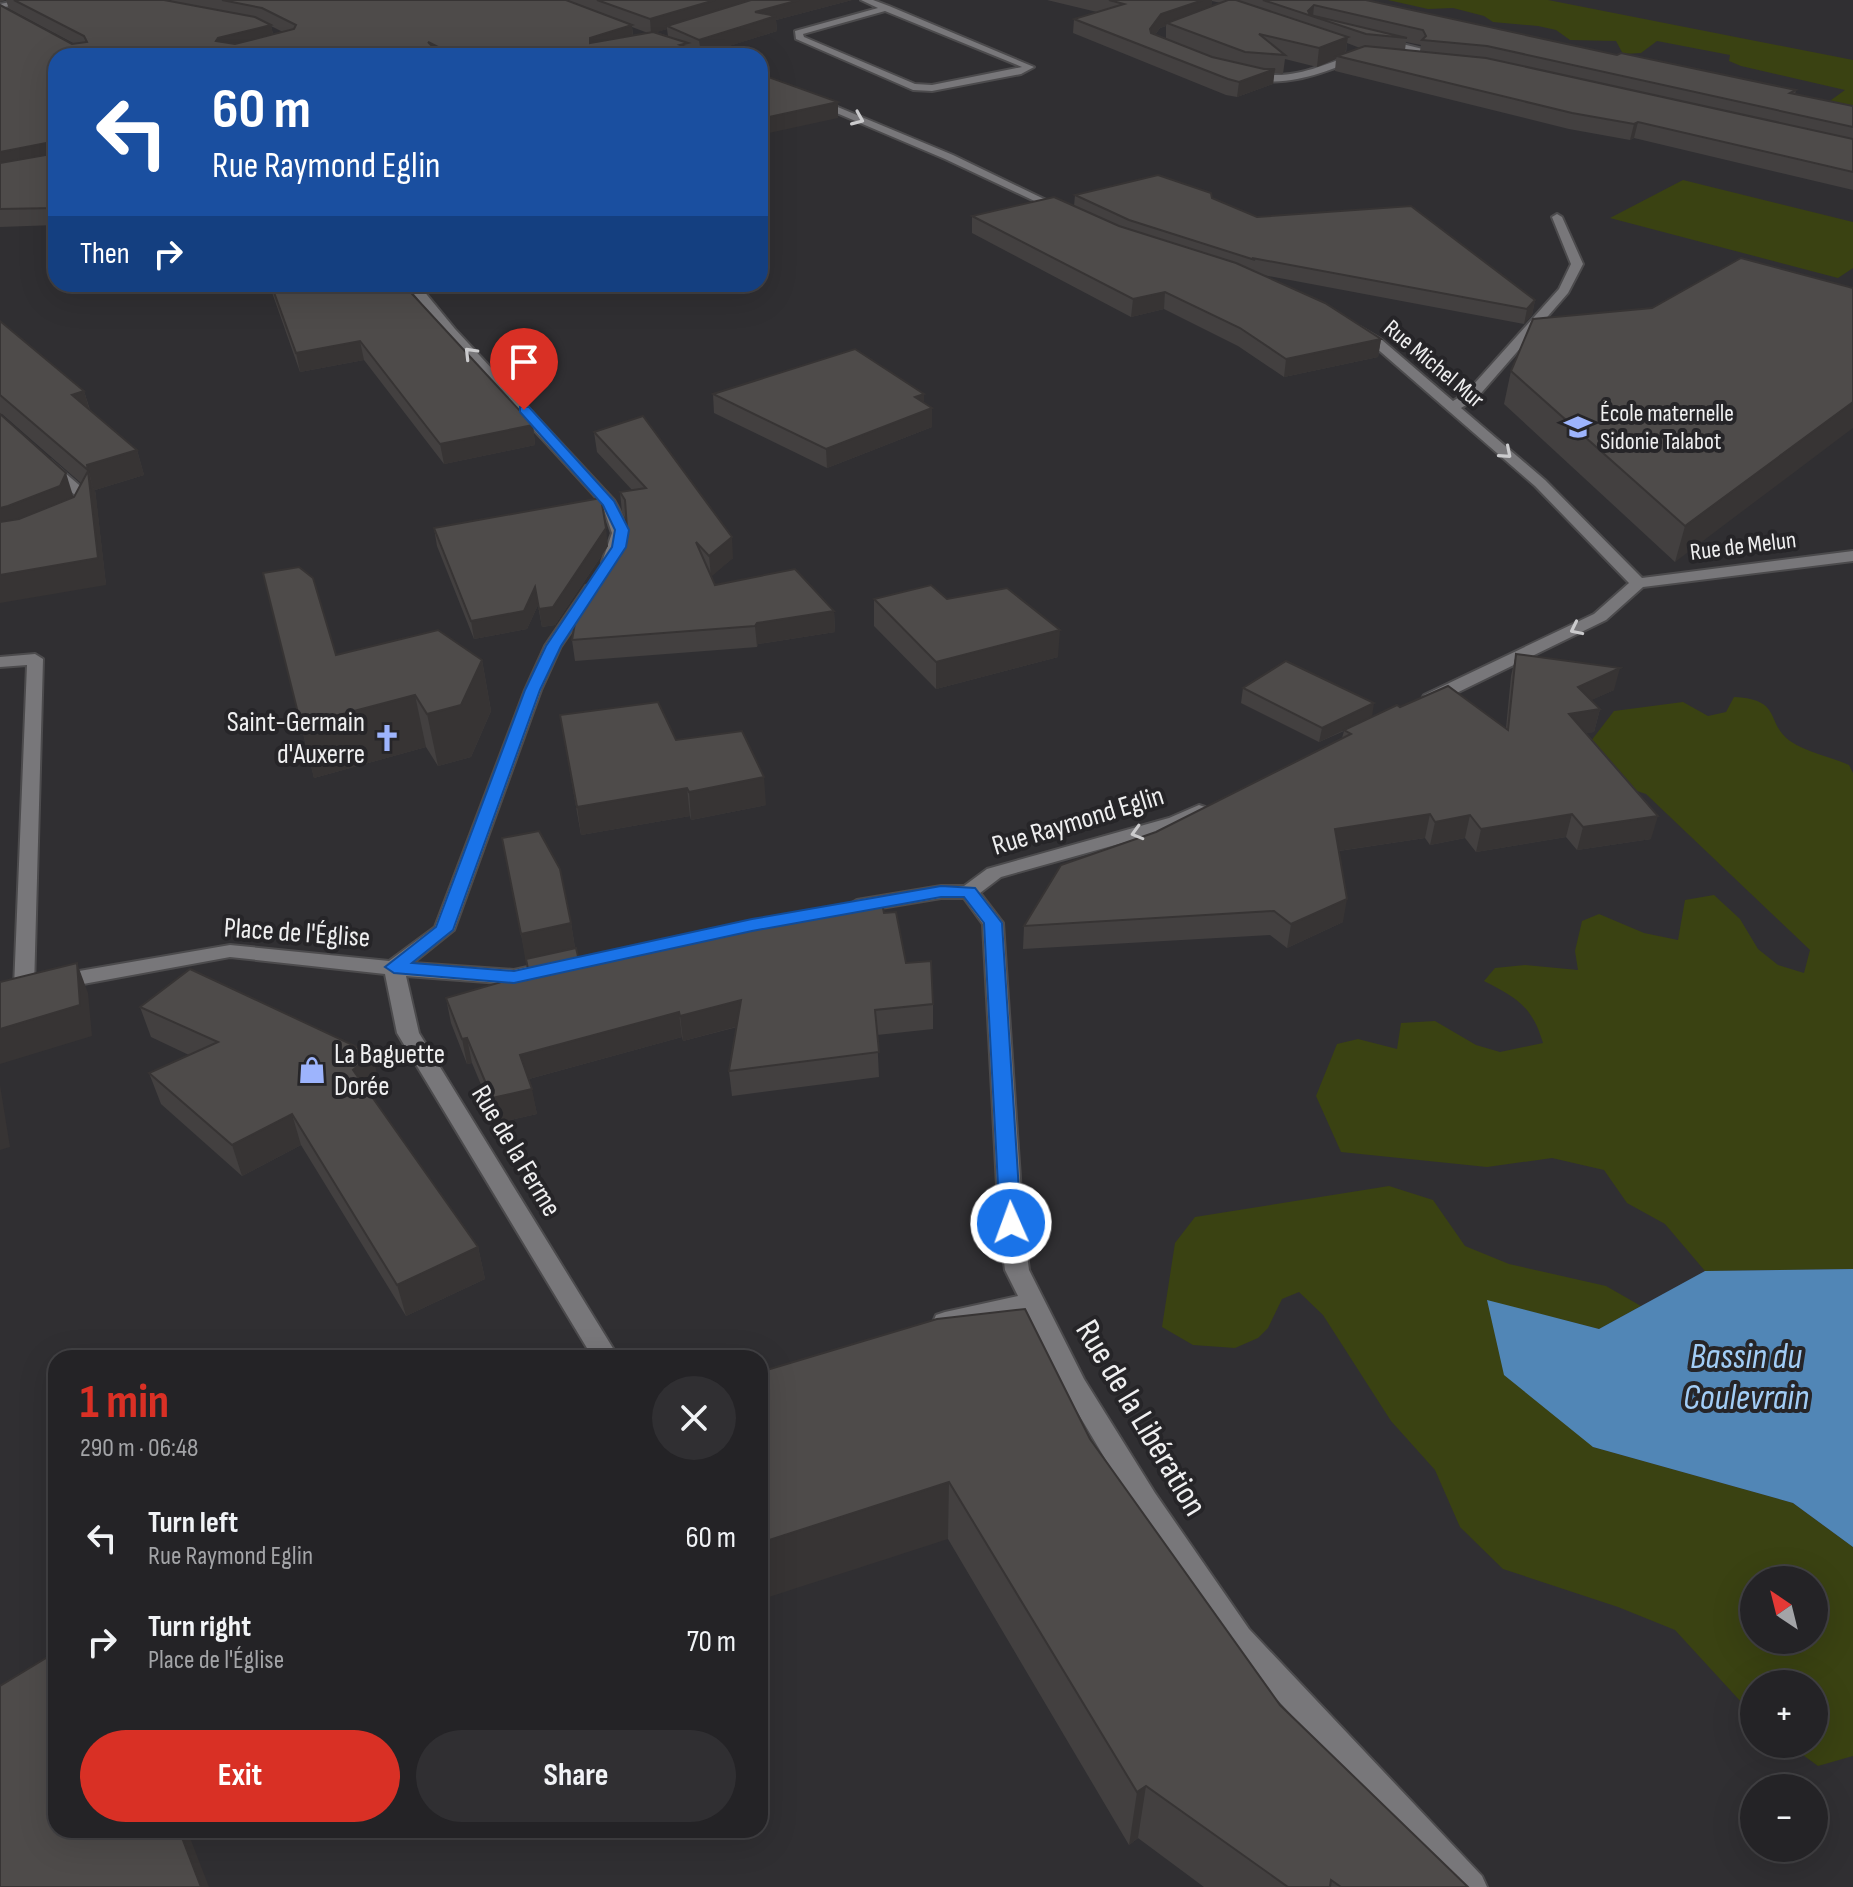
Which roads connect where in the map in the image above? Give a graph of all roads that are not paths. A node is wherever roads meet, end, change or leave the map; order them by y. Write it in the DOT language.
graph roads {
  1 [pos="34,0"];
  2 [pos="865,0"];
  3 [pos="0,8"];
  4 [pos="886,8"];
  5 [pos="11,17"];
  6 [pos="1365,38"];
  7 [pos="1347,50"];
  8 [pos="1403,59"];
  9 [pos="1239,73"];
  10 [pos="802,95"];
  11 [pos="1557,217"];
  12 [pos="1079,218"];
  13 [pos="418,292"];
  14 [pos="1340,320"];
  15 [pos="1453,407"];
  16 [pos="43,458"];
  17 [pos="62,523"];
  18 [pos="1853,556"];
  19 [pos="1638,583"];
  20 [pos="0,662"];
  21 [pos="1416,706"];
  22 [pos="1219,801"];
  23 [pos="969,892"];
  24 [pos="839,910"];
  25 [pos="574,964"];
  26 [pos="394,967"];
  27 [pos="24,988"];
  28 [pos="0,993"];
  29 [pos="1031,1303"];
  30 [pos="921,1328"];
  31 [pos="601,1350"];
  32 [pos="1471,1887"];
  1 -- 3 [label="street"];
  2 -- 4 [label="street"];
  3 -- 5 [label="street"];
  4 -- 4 [label="street"];
  6 -- 8 [label="street"];
  7 -- 9 [label="street"];
  10 -- 12 [label="street, one-way"];
  11 -- 15 [label="street"];
  26 -- 13 [label="street, Place de l'Église, one-way"];
  14 -- 15 [label="street, Rue Michel Mur"];
  15 -- 19 [label="street, Rue Michel Mur, one-way"];
  16 -- 17 [label="street"];
  18 -- 19 [label="street, Rue de Melun"];
  19 -- 21 [label="street, one-way"];
  20 -- 27 [label="street"];
  22 -- 23 [label="street, Rue Raymond Eglin, one-way"];
  23 -- 24 [label="street, Rue Raymond Eglin"];
  23 -- 29 [label="street, Rue de la Libération"];
  25 -- 26 [label="street"];
  26 -- 27 [label="street, Place de l'Église"];
  26 -- 31 [label="street, Rue de la Ferme"];
  27 -- 28 [label="street, Place de l'Église"];
  29 -- 30 [label="street"];
  29 -- 32 [label="street, Rue de la Libération"];
}
